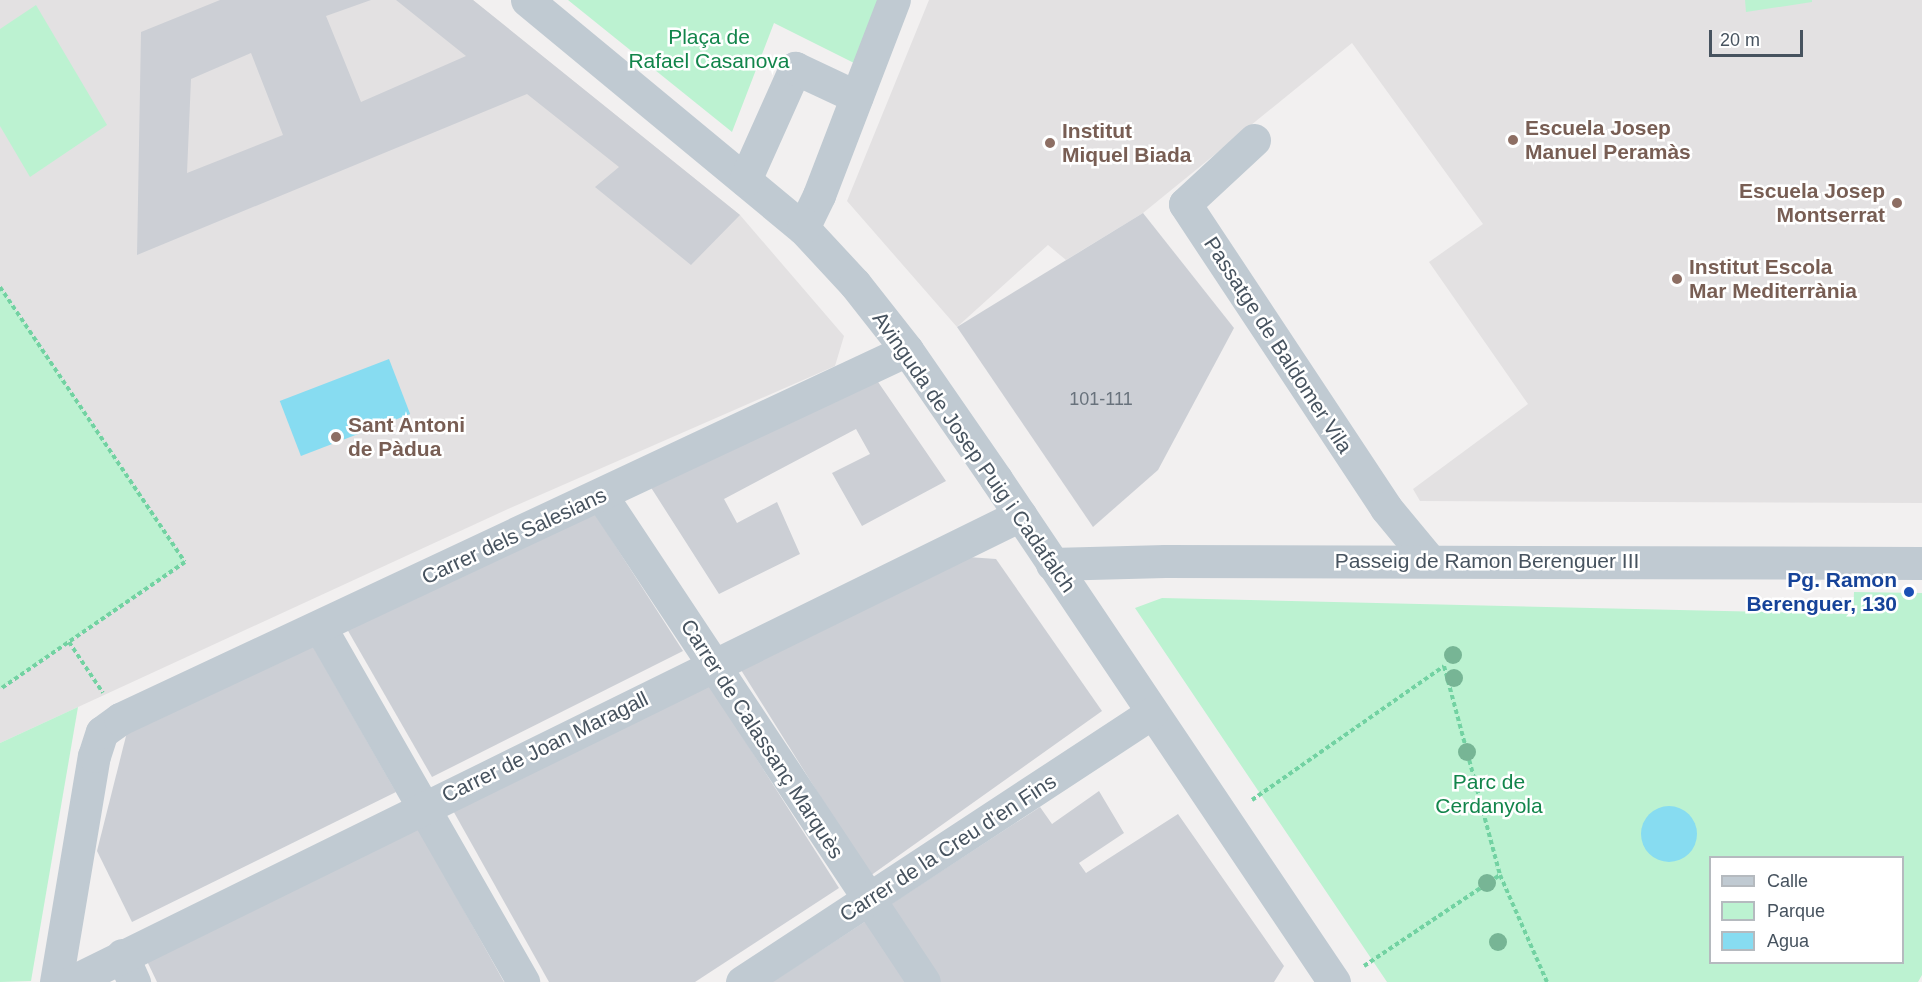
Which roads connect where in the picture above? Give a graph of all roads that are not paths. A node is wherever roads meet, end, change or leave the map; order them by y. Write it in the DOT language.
graph roads {
  1 [pos="527,0"];
  2 [pos="894,0"];
  3 [pos="857,97"];
  4 [pos="1254,140"];
  5 [pos="745,180"];
  6 [pos="803,228"];
  7 [pos="907,350"];
  8 [pos="601,495"];
  9 [pos="1020,515"];
  10 [pos="1429,560"];
  11 [pos="1922,563"];
  12 [pos="1052,564"];
  13 [pos="320,627"];
  14 [pos="713,666"];
  15 [pos="1152,713"];
  16 [pos="424,805"];
  17 [pos="868,901"];
  18 [pos="128,969"];
  19 [pos="1326,978"];
  20 [pos="56,982"];
  21 [pos="71,982"];
  22 [pos="524,982"];
  23 [pos="742,982"];
  24 [pos="924,982"];
  1 -- 5 [label="street, Avinguda de Josep Puig i Cadafalch"];
  2 -- 3 [label="street"];
  3 -- 5 [label="street"];
  3 -- 6 [label="street"];
  4 -- 10 [label="street, Passatge de Baldomer Vila"];
  5 -- 6 [label="street, Avinguda de Josep Puig i Cadafalch"];
  6 -- 7 [label="street, Avinguda de Josep Puig i Cadafalch"];
  7 -- 8 [label="street, Carrer dels Salesians"];
  7 -- 9 [label="street, Avinguda de Josep Puig i Cadafalch"];
  8 -- 13 [label="street, Carrer dels Salesians"];
  8 -- 14 [label="street, Carrer de Calassanç Marquès"];
  9 -- 12 [label="street, Avinguda de Josep Puig i Cadafalch"];
  9 -- 14 [label="street, Carrer de Joan Maragall"];
  10 -- 11 [label="street, Passeig de Ramon Berenguer III"];
  10 -- 12 [label="street, Passeig de Ramon Berenguer III"];
  12 -- 15 [label="street, Avinguda de Josep Puig i Cadafalch"];
  13 -- 16 [label="street"];
  13 -- 20 [label="street, Carrer dels Salesians"];
  14 -- 16 [label="street, Carrer de Joan Maragall"];
  14 -- 17 [label="street, Carrer de Calassanç Marquès"];
  15 -- 17 [label="street, Carrer de la Creu d'en Fins"];
  15 -- 19 [label="street, Avinguda de Josep Puig i Cadafalch"];
  16 -- 18 [label="street, Carrer de Joan Maragall"];
  16 -- 22 [label="street"];
  17 -- 23 [label="street, Carrer de la Creu d'en Fins"];
  17 -- 24 [label="street, Carrer de Calassanç Marquès"];
  18 -- 21 [label="street, Carrer de Joan Maragall"];
}
